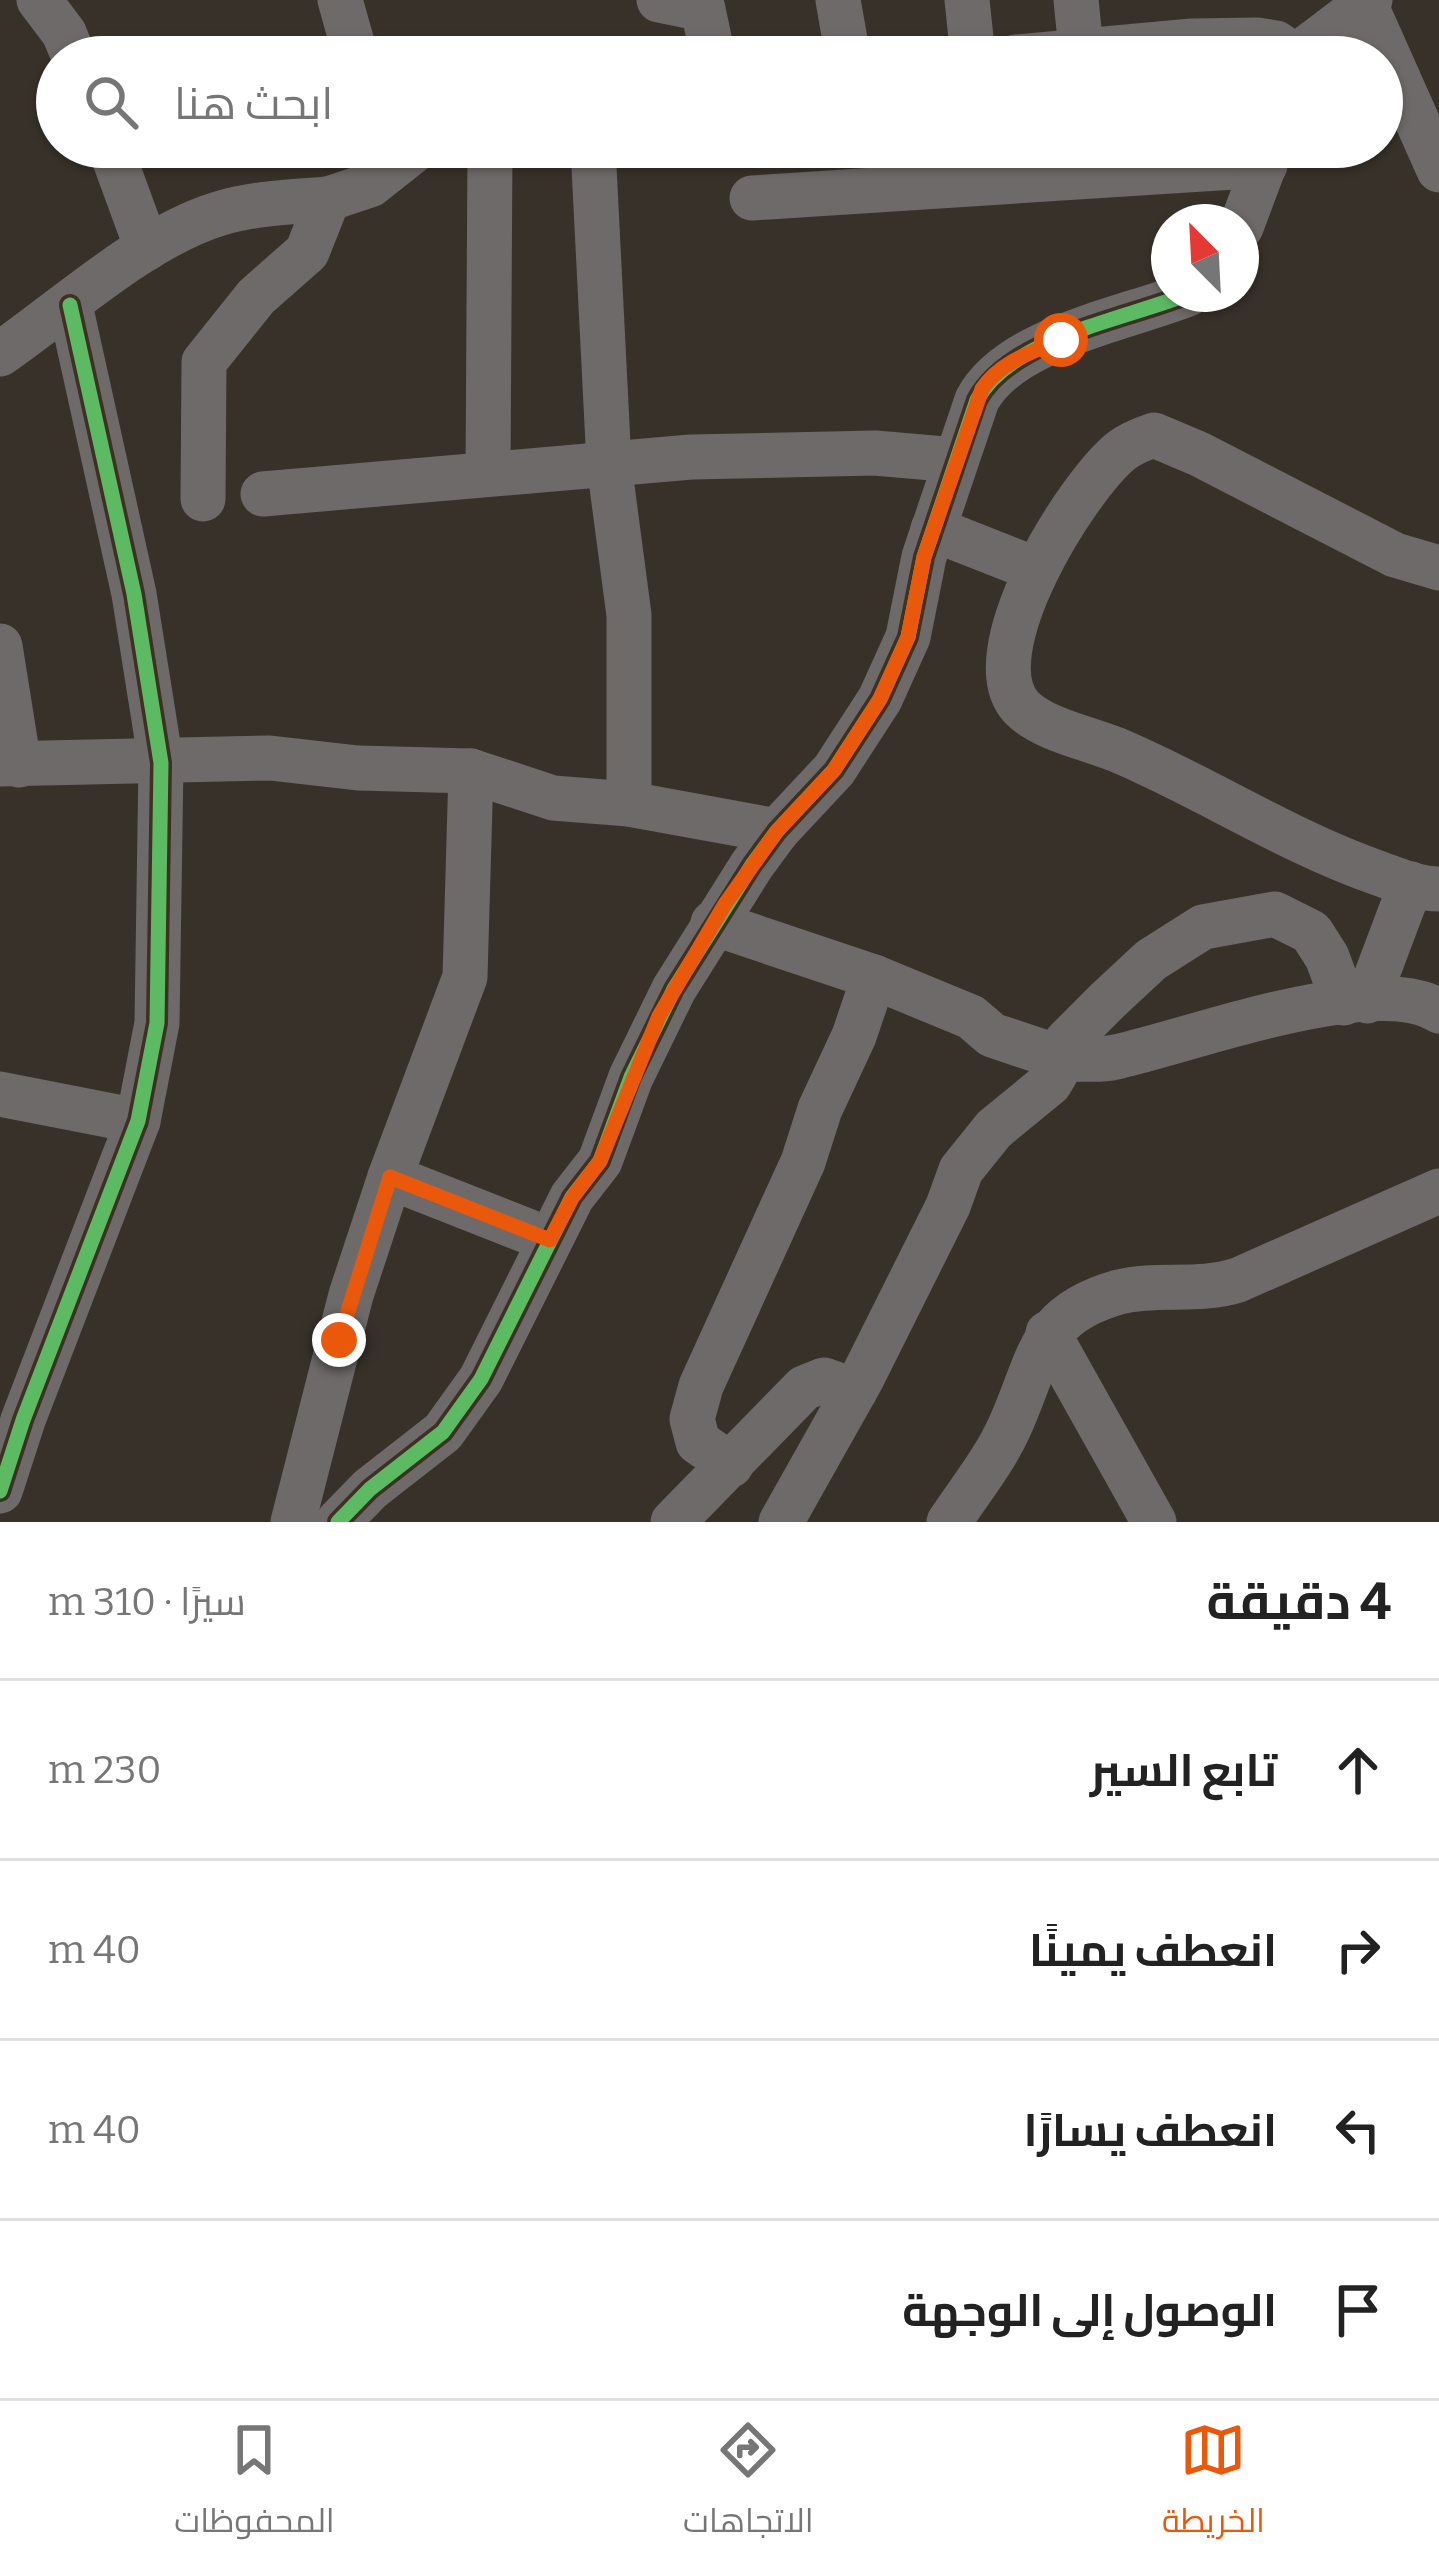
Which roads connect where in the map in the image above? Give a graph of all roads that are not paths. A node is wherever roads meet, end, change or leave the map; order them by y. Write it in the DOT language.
graph roads {
  1 [pos="39,0"];
  2 [pos="340,0"];
  3 [pos="838,0"];
  4 [pos="967,0"];
  5 [pos="1076,0"];
  6 [pos="675,1"];
  7 [pos="1368,2"];
  8 [pos="65,36"];
  9 [pos="350,36"];
  10 [pos="708,36"];
  11 [pos="844,36"];
  12 [pos="971,36"];
  13 [pos="1080,36"];
  14 [pos="1323,36"];
  15 [pos="1382,36"];
  16 [pos="1403,85"];
  17 [pos="118,168"];
  18 [pos="374,168"];
  19 [pos="490,168"];
  20 [pos="594,168"];
  21 [pos="1121,168"];
  22 [pos="1263,168"];
  23 [pos="1439,170"];
  24 [pos="752,198"];
  25 [pos="328,199"];
  26 [pos="1249,204"];
  27 [pos="147,248"];
  28 [pos="70,305"];
  29 [pos="1151,307"];
  30 [pos="0,354"];
  31 [pos="956,460"];
  32 [pos="609,464"];
  33 [pos="488,474"];
  34 [pos="263,494"];
  35 [pos="203,500"];
  36 [pos="933,529"];
  37 [pos="1439,568"];
  38 [pos="1035,569"];
  39 [pos="0,646"];
  40 [pos="160,763"];
  41 [pos="9,764"];
  42 [pos="471,771"];
  43 [pos="629,804"];
  44 [pos="777,831"];
  45 [pos="1308,844"];
  46 [pos="1425,887"];
  47 [pos="1275,914"];
  48 [pos="713,923"];
  49 [pos="874,977"];
  50 [pos="1356,1002"];
  51 [pos="1439,1011"];
  52 [pos="1064,1059"];
  53 [pos="0,1094"];
  54 [pos="138,1121"];
  55 [pos="390,1177"];
  56 [pos="1439,1191"];
  57 [pos="550,1240"];
  58 [pos="1048,1333"];
  59 [pos="855,1391"];
  60 [pos="731,1465"];
  61 [pos="0,1487"];
  62 [pos="293,1522"];
  63 [pos="338,1522"];
  64 [pos="673,1522"];
  65 [pos="781,1522"];
  66 [pos="949,1522"];
  67 [pos="1154,1522"];
  1 -- 8 [label="street"];
  2 -- 9 [label="street"];
  3 -- 11 [label="street"];
  4 -- 12 [label="street"];
  5 -- 13 [label="street"];
  6 -- 10 [label="street"];
  7 -- 14 [label="street"];
  7 -- 15 [label="street"];
  16 -- 23 [label="street"];
  17 -- 27 [label="street"];
  18 -- 25 [label="street"];
  19 -- 33 [label="street"];
  20 -- 32 [label="street"];
  21 -- 24 [label="street"];
  22 -- 26 [label="street"];
  25 -- 27 [label="street"];
  25 -- 35 [label="street"];
  27 -- 28 [label="street"];
  28 -- 30 [label="street"];
  28 -- 40 [label="street"];
  29 -- 31 [label="street"];
  31 -- 32 [label="street"];
  31 -- 36 [label="street"];
  32 -- 33 [label="street"];
  32 -- 43 [label="street"];
  33 -- 34 [label="street"];
  36 -- 38 [label="street"];
  36 -- 44 [label="street"];
  37 -- 38 [label="street"];
  38 -- 45 [label="street"];
  39 -- 41 [label="street"];
  40 -- 41 [label="street"];
  40 -- 42 [label="street"];
  40 -- 54 [label="street"];
  42 -- 43 [label="street"];
  42 -- 55 [label="street"];
  43 -- 44 [label="street"];
  44 -- 48 [label="street"];
  45 -- 46 [label="street"];
  45 -- 47 [label="street"];
  46 -- 50 [label="street"];
  47 -- 50 [label="street"];
  47 -- 52 [label="street"];
  48 -- 49 [label="street"];
  48 -- 57 [label="street"];
  49 -- 52 [label="street"];
  49 -- 60 [label="street"];
  50 -- 51 [label="street"];
  50 -- 52 [label="street"];
  52 -- 59 [label="street"];
  53 -- 54 [label="street"];
  54 -- 61 [label="street"];
  55 -- 57 [label="street"];
  55 -- 62 [label="street"];
  56 -- 58 [label="street"];
  57 -- 63 [label="street"];
  58 -- 66 [label="street"];
  58 -- 67 [label="street"];
  59 -- 60 [label="street"];
  59 -- 65 [label="street"];
  60 -- 64 [label="street"];
}
